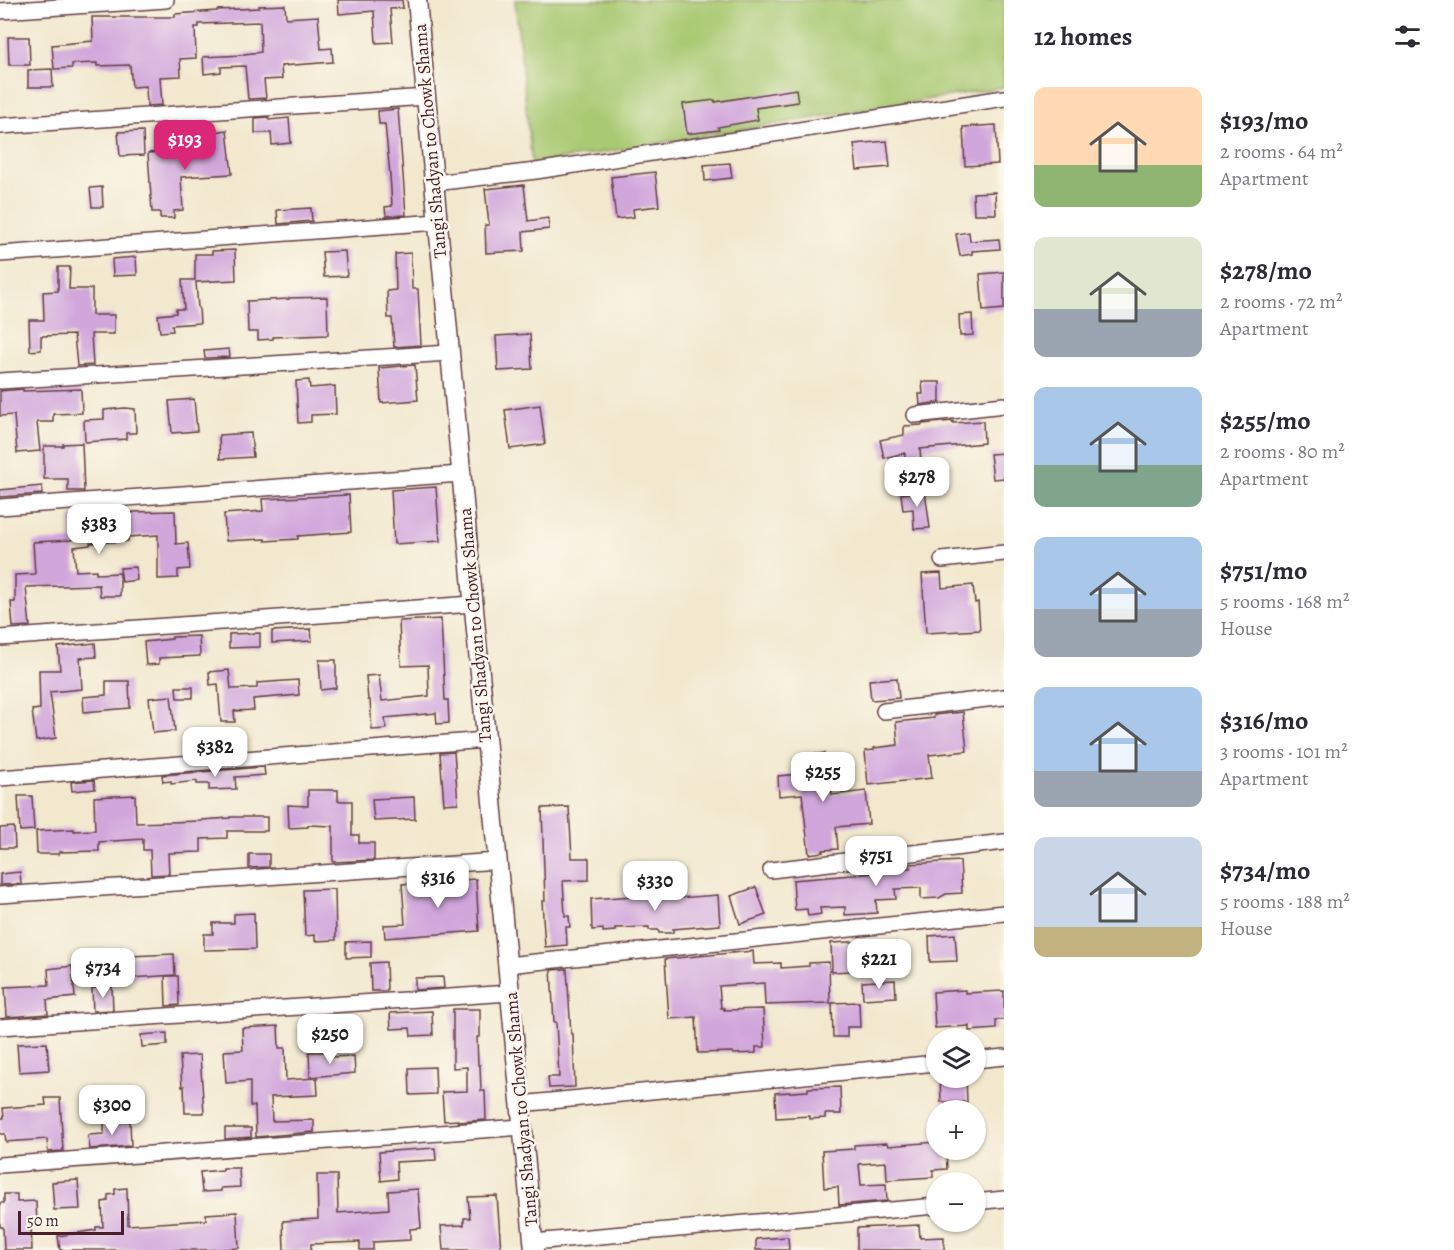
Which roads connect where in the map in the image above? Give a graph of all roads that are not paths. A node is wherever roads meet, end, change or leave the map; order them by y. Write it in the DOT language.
graph roads {
  1 [pos="166,0"];
  2 [pos="417,0"];
  3 [pos="0,11"];
  4 [pos="426,97"];
  5 [pos="1004,98"];
  6 [pos="0,126"];
  7 [pos="434,183"];
  8 [pos="438,222"];
  9 [pos="0,254"];
  10 [pos="450,353"];
  11 [pos="0,381"];
  12 [pos="1004,405"];
  13 [pos="915,415"];
  14 [pos="461,474"];
  15 [pos="0,507"];
  16 [pos="1004,553"];
  17 [pos="942,560"];
  18 [pos="473,604"];
  19 [pos="0,638"];
  20 [pos="1004,697"];
  21 [pos="884,711"];
  22 [pos="486,740"];
  23 [pos="0,778"];
  24 [pos="1004,842"];
  25 [pos="498,861"];
  26 [pos="771,870"];
  27 [pos="0,896"];
  28 [pos="1004,914"];
  29 [pos="507,965"];
  30 [pos="510,993"];
  31 [pos="0,1027"];
  32 [pos="1004,1057"];
  33 [pos="986,1059"];
  34 [pos="926,1064"];
  35 [pos="520,1104"];
  36 [pos="522,1127"];
  37 [pos="0,1165"];
  38 [pos="1004,1199"];
  39 [pos="986,1201"];
  40 [pos="926,1207"];
  41 [pos="533,1246"];
  1 -- 3 [label="street"];
  2 -- 4 [label="main road, Tangi Shadyan to Chowk Shama"];
  4 -- 6 [label="street"];
  4 -- 7 [label="main road, Tangi Shadyan to Chowk Shama"];
  5 -- 7 [label="street"];
  7 -- 8 [label="main road, Tangi Shadyan to Chowk Shama"];
  8 -- 9 [label="street"];
  8 -- 10 [label="main road, Tangi Shadyan to Chowk Shama"];
  10 -- 11 [label="street"];
  10 -- 14 [label="main road, Tangi Shadyan to Chowk Shama"];
  12 -- 13 [label="street"];
  14 -- 15 [label="street"];
  14 -- 18 [label="main road, Tangi Shadyan to Chowk Shama"];
  16 -- 17 [label="street"];
  18 -- 19 [label="street"];
  18 -- 22 [label="main road, Tangi Shadyan to Chowk Shama"];
  20 -- 21 [label="street"];
  22 -- 23 [label="street"];
  22 -- 25 [label="main road, Tangi Shadyan to Chowk Shama"];
  24 -- 26 [label="street"];
  25 -- 27 [label="street"];
  25 -- 29 [label="main road, Tangi Shadyan to Chowk Shama"];
  28 -- 29 [label="street"];
  29 -- 30 [label="main road, Tangi Shadyan to Chowk Shama"];
  30 -- 31 [label="street"];
  30 -- 35 [label="main road, Tangi Shadyan to Chowk Shama"];
  32 -- 33 [label="street"];
  34 -- 35 [label="street"];
  35 -- 36 [label="main road, Tangi Shadyan to Chowk Shama"];
  36 -- 37 [label="street"];
  36 -- 41 [label="main road, Tangi Shadyan to Chowk Shama"];
  38 -- 39 [label="street"];
  40 -- 41 [label="street"];
}
